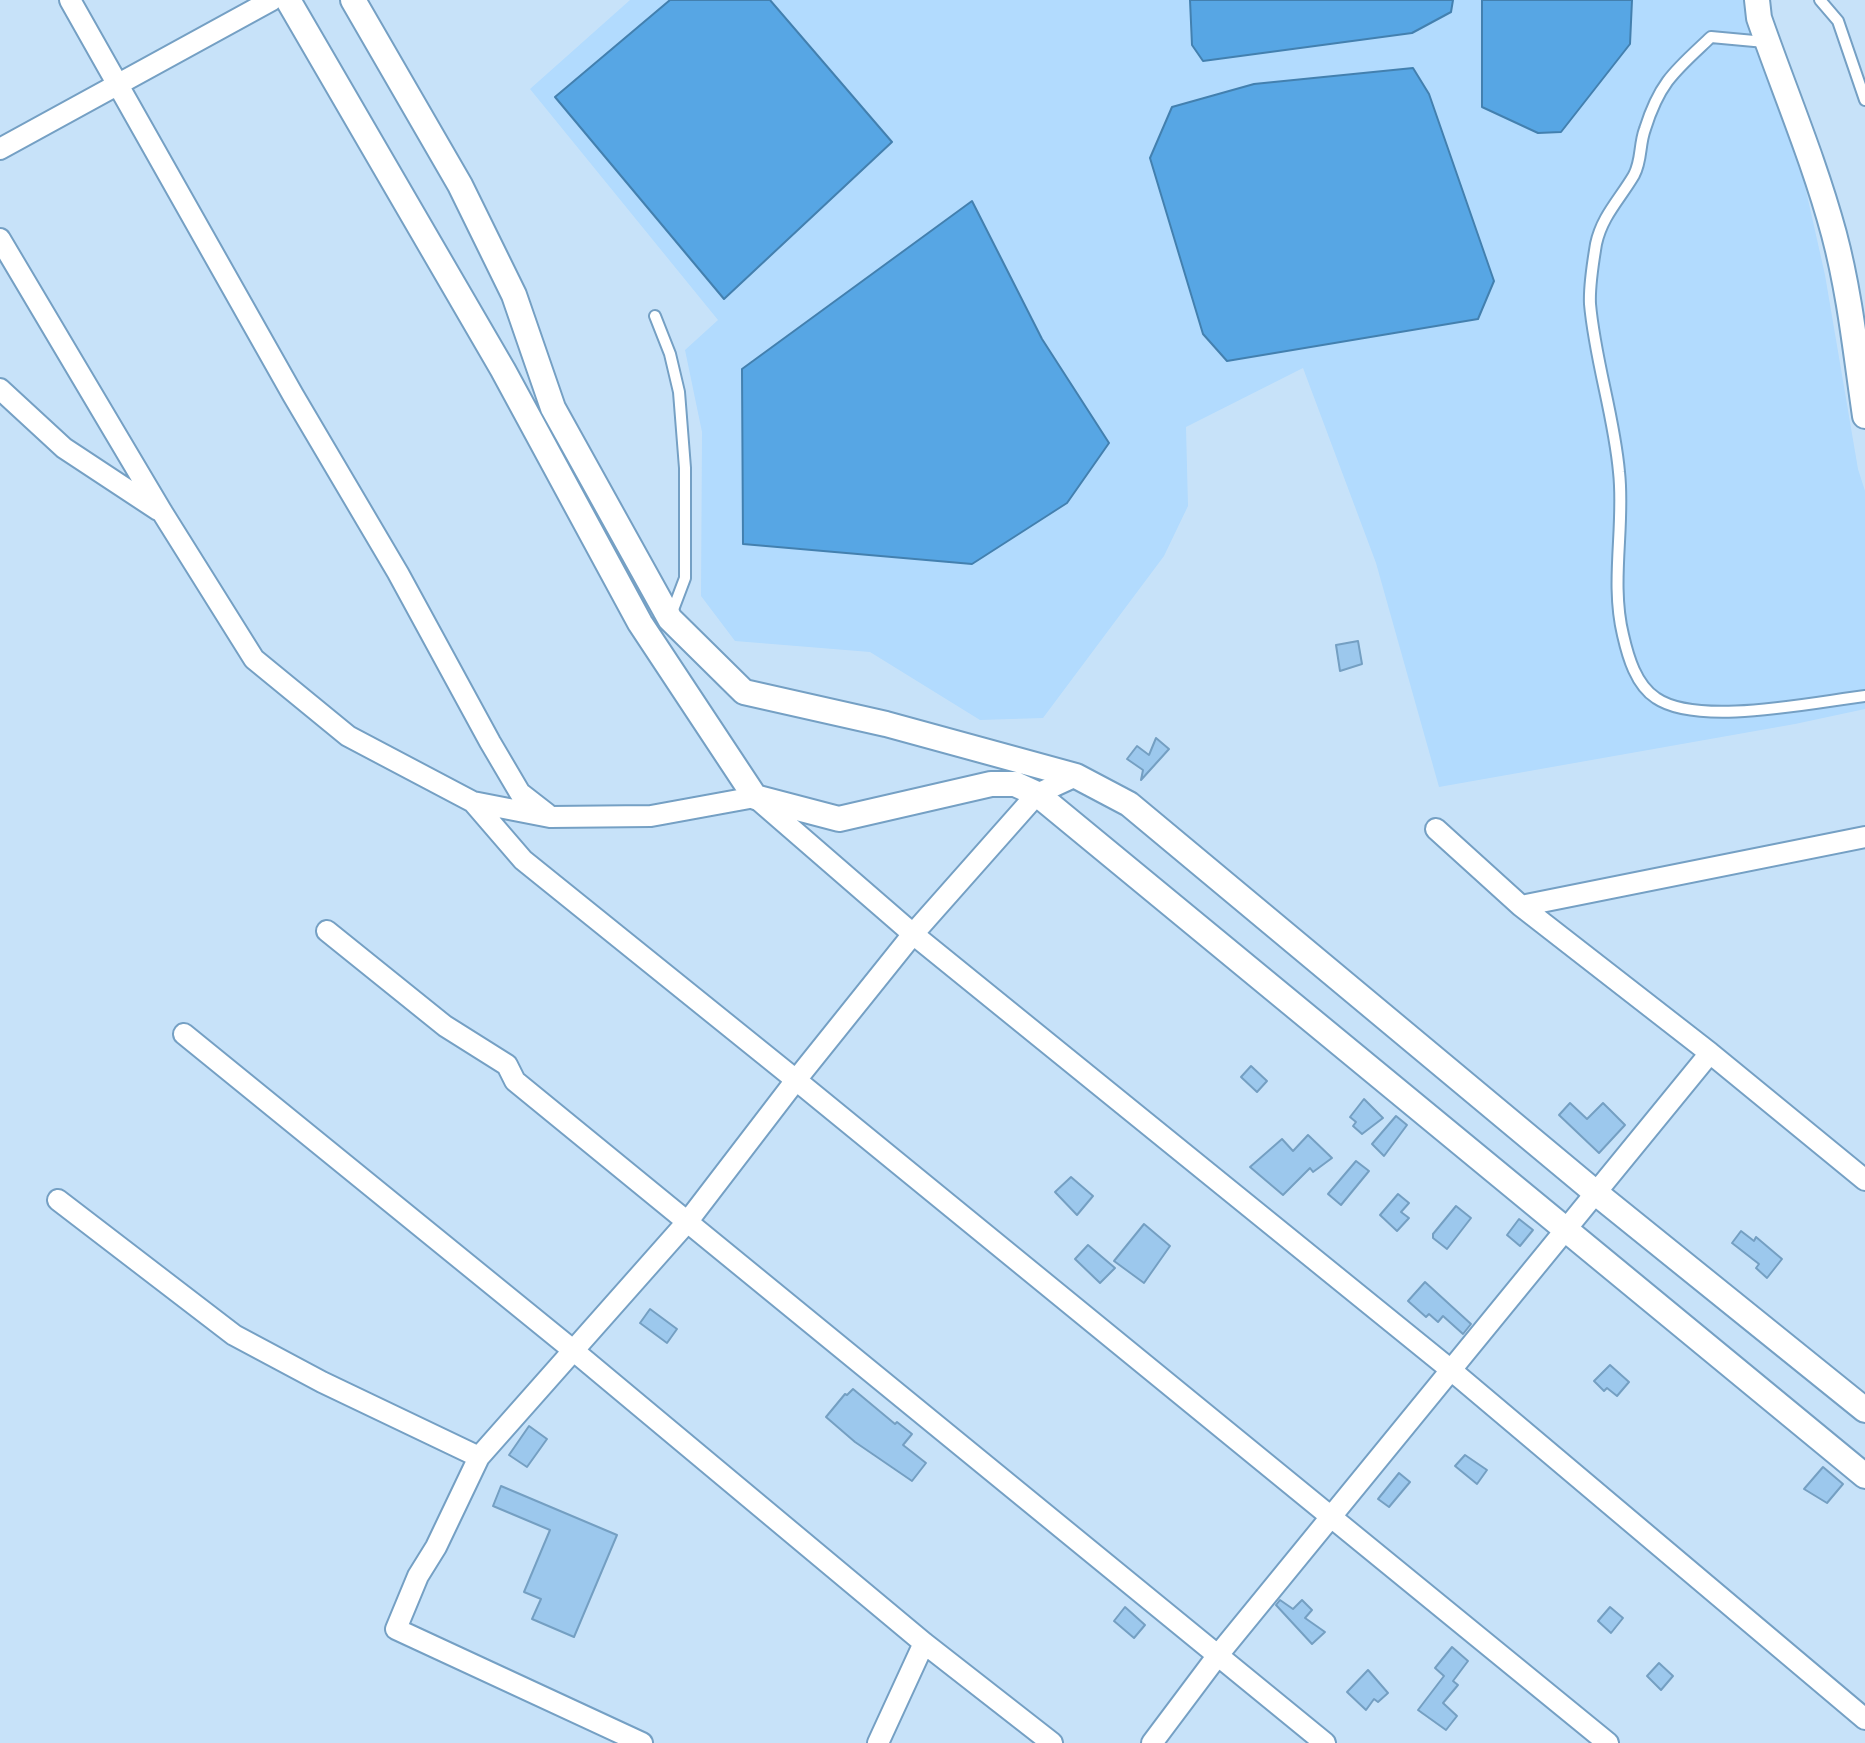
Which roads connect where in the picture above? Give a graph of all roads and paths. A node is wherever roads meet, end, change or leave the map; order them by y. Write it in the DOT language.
graph roads {
  1 [pos="70,0"];
  2 [pos="272,0"];
  3 [pos="288,0"];
  4 [pos="353,0"];
  5 [pos="1757,0"];
  6 [pos="1820,0"];
  7 [pos="1767,42"];
  8 [pos="119,85"];
  9 [pos="1865,100"];
  10 [pos="0,149"];
  11 [pos="0,239"];
  12 [pos="655,316"];
  13 [pos="0,389"];
  14 [pos="1865,416"];
  15 [pos="162,512"];
  16 [pos="670,619"];
  17 [pos="1865,696"];
  18 [pos="1076,776"];
  19 [pos="1037,794"];
  20 [pos="755,797"];
  21 [pos="473,802"];
  22 [pos="550,817"];
  23 [pos="1436,829"];
  24 [pos="1865,837"];
  25 [pos="1521,906"];
  26 [pos="327,931"];
  27 [pos="913,934"];
  28 [pos="184,1034"];
  29 [pos="1710,1053"];
  30 [pos="796,1080"];
  31 [pos="1865,1180"];
  32 [pos="1596,1193"];
  33 [pos="58,1200"];
  34 [pos="688,1221"];
  35 [pos="1567,1228"];
  36 [pos="574,1351"];
  37 [pos="1451,1370"];
  38 [pos="1865,1410"];
  39 [pos="479,1457"];
  40 [pos="1865,1476"];
  41 [pos="1330,1517"];
  42 [pos="924,1643"];
  43 [pos="1218,1655"];
  44 [pos="1865,1719"];
  45 [pos="642,1743"];
  46 [pos="878,1743"];
  47 [pos="1052,1743"];
  48 [pos="1152,1743"];
  49 [pos="1325,1743"];
  50 [pos="1608,1743"];
  1 -- 8 [label="street"];
  2 -- 8 [label="street"];
  3 -- 20 [label="street"];
  4 -- 16 [label="street"];
  5 -- 7 [label="street"];
  6 -- 9 [label="lane"];
  7 -- 14 [label="street"];
  7 -- 17 [label="lane"];
  8 -- 10 [label="street"];
  8 -- 22 [label="street"];
  11 -- 15 [label="street"];
  12 -- 16 [label="lane"];
  13 -- 15 [label="street"];
  15 -- 21 [label="street"];
  16 -- 18 [label="street"];
  18 -- 19 [label="street"];
  18 -- 32 [label="street"];
  19 -- 20 [label="street"];
  19 -- 27 [label="street"];
  19 -- 35 [label="street"];
  20 -- 22 [label="street"];
  20 -- 27 [label="street"];
  21 -- 22 [label="street"];
  21 -- 30 [label="street"];
  23 -- 25 [label="street"];
  24 -- 25 [label="street"];
  25 -- 29 [label="street"];
  26 -- 34 [label="street"];
  27 -- 30 [label="street"];
  27 -- 37 [label="street"];
  28 -- 36 [label="street"];
  29 -- 31 [label="street"];
  29 -- 32 [label="street"];
  30 -- 34 [label="street"];
  30 -- 41 [label="street"];
  32 -- 35 [label="street"];
  32 -- 38 [label="street"];
  33 -- 39 [label="street"];
  34 -- 36 [label="street"];
  34 -- 43 [label="street"];
  35 -- 37 [label="street"];
  35 -- 40 [label="street"];
  36 -- 39 [label="street"];
  36 -- 42 [label="street"];
  37 -- 41 [label="street"];
  37 -- 44 [label="street"];
  39 -- 45 [label="street"];
  41 -- 43 [label="street"];
  41 -- 50 [label="street"];
  42 -- 46 [label="street"];
  42 -- 47 [label="street"];
  43 -- 48 [label="street"];
  43 -- 49 [label="street"];
}
